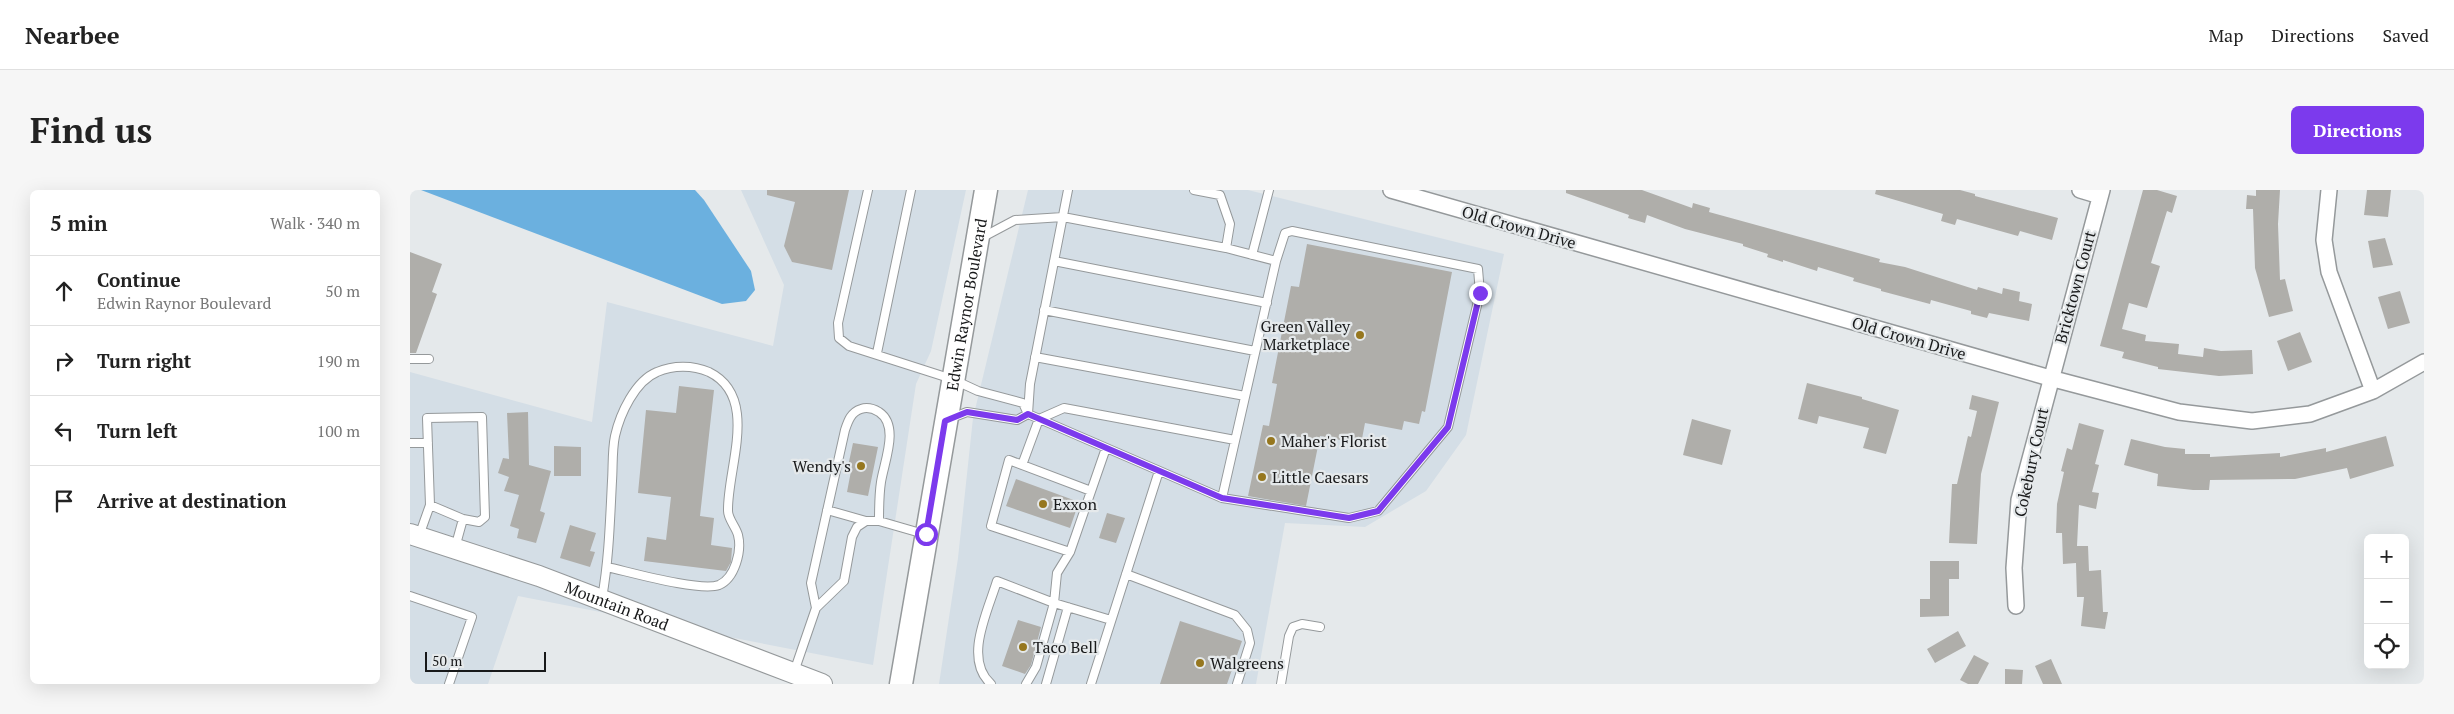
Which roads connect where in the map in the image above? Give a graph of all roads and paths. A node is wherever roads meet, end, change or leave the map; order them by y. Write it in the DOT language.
graph roads {
  1 [pos="868,190"];
  2 [pos="911,190"];
  3 [pos="986,190"];
  4 [pos="1068,190"];
  5 [pos="1194,190"];
  6 [pos="1269,190"];
  7 [pos="1391,190"];
  8 [pos="2080,190"];
  9 [pos="2329,190"];
  10 [pos="2101,193"];
  11 [pos="1063,217"];
  12 [pos="976,240"];
  13 [pos="1226,248"];
  14 [pos="1252,255"];
  15 [pos="1054,261"];
  16 [pos="1276,261"];
  17 [pos="1267,302"];
  18 [pos="1044,310"];
  19 [pos="1255,351"];
  20 [pos="877,353"];
  21 [pos="1035,357"];
  22 [pos="410,358"];
  23 [pos="429,359"];
  24 [pos="2424,362"];
  25 [pos="2050,378"];
  26 [pos="952,379"];
  27 [pos="2373,391"];
  28 [pos="1245,396"];
  29 [pos="1028,414"];
  30 [pos="1039,419"];
  31 [pos="945,421"];
  32 [pos="1235,440"];
  33 [pos="410,443"];
  34 [pos="428,443"];
  35 [pos="1106,448"];
  36 [pos="1022,465"];
  37 [pos="1159,471"];
  38 [pos="1091,492"];
  39 [pos="1222,498"];
  40 [pos="430,505"];
  41 [pos="827,510"];
  42 [pos="463,519"];
  43 [pos="866,521"];
  44 [pos="879,521"];
  45 [pos="926,534"];
  46 [pos="414,535"];
  47 [pos="455,548"];
  48 [pos="1070,552"];
  49 [pos="608,567"];
  50 [pos="1126,574"];
  51 [pos="410,596"];
  52 [pos="602,600"];
  53 [pos="1054,603"];
  54 [pos="2016,606"];
  55 [pos="1068,607"];
  56 [pos="816,608"];
  57 [pos="1111,620"];
  58 [pos="1320,627"];
  59 [pos="794,673"];
  60 [pos="449,684"];
  61 [pos="822,684"];
  62 [pos="901,684"];
  63 [pos="991,684"];
  64 [pos="1026,684"];
  65 [pos="1046,684"];
  66 [pos="1091,684"];
  67 [pos="1237,684"];
  68 [pos="1281,684"];
  1 -- 20 [label="lane"];
  2 -- 20 [label="lane"];
  3 -- 12 [label="main road, Edwin Raynor Boulevard"];
  4 -- 11 [label="lane"];
  5 -- 13 [label="lane"];
  6 -- 14 [label="lane"];
  7 -- 25 [label="street, Old Crown Drive"];
  8 -- 10 [label="street"];
  9 -- 27 [label="street"];
  10 -- 25 [label="street, Bricktown Court"];
  11 -- 12 [label="lane"];
  11 -- 13 [label="lane"];
  11 -- 15 [label="lane"];
  12 -- 26 [label="main road, Edwin Raynor Boulevard"];
  13 -- 14 [label="lane"];
  14 -- 16 [label="lane"];
  15 -- 17 [label="lane"];
  15 -- 18 [label="lane"];
  16 -- 17 [label="lane"];
  16 -- 39 [label="lane"];
  17 -- 19 [label="lane"];
  18 -- 19 [label="lane"];
  18 -- 21 [label="lane"];
  19 -- 28 [label="lane"];
  20 -- 26 [label="lane"];
  21 -- 28 [label="lane"];
  21 -- 29 [label="lane"];
  22 -- 23 [label="lane"];
  24 -- 27 [label="street, Old Crown Drive"];
  25 -- 27 [label="street, Old Crown Drive"];
  25 -- 54 [label="street, Cokebury Court"];
  26 -- 29 [label="lane"];
  26 -- 31 [label="main road, Edwin Raynor Boulevard"];
  28 -- 32 [label="lane"];
  29 -- 30 [label="lane"];
  29 -- 31 [label="lane"];
  30 -- 32 [label="lane"];
  30 -- 35 [label="lane"];
  30 -- 36 [label="lane"];
  31 -- 45 [label="main road, Edwin Raynor Boulevard"];
  32 -- 39 [label="lane"];
  33 -- 34 [label="lane"];
  34 -- 40 [label="lane"];
  34 -- 42 [label="lane"];
  35 -- 37 [label="lane"];
  35 -- 38 [label="lane"];
  36 -- 38 [label="lane"];
  36 -- 48 [label="lane"];
  37 -- 39 [label="lane"];
  37 -- 50 [label="lane"];
  38 -- 48 [label="lane"];
  40 -- 42 [label="lane"];
  40 -- 46 [label="lane"];
  41 -- 43 [label="lane"];
  41 -- 44 [label="lane"];
  41 -- 56 [label="lane"];
  42 -- 47 [label="lane"];
  43 -- 44 [label="lane"];
  43 -- 56 [label="lane"];
  44 -- 45 [label="lane"];
  45 -- 62 [label="main road, Edwin Raynor Boulevard"];
  46 -- 47 [label="main road, Mountain Road"];
  47 -- 52 [label="main road, Mountain Road"];
  48 -- 53 [label="lane"];
  49 -- 49 [label="lane"];
  49 -- 52 [label="lane"];
  50 -- 57 [label="lane"];
  50 -- 67 [label="lane"];
  51 -- 60 [label="lane"];
  52 -- 59 [label="main road, Mountain Road"];
  53 -- 55 [label="lane"];
  53 -- 63 [label="lane"];
  53 -- 64 [label="lane"];
  55 -- 57 [label="lane"];
  55 -- 65 [label="lane"];
  56 -- 59 [label="lane"];
  57 -- 66 [label="lane"];
  58 -- 68 [label="lane"];
  59 -- 61 [label="main road, Mountain Road"];
}
